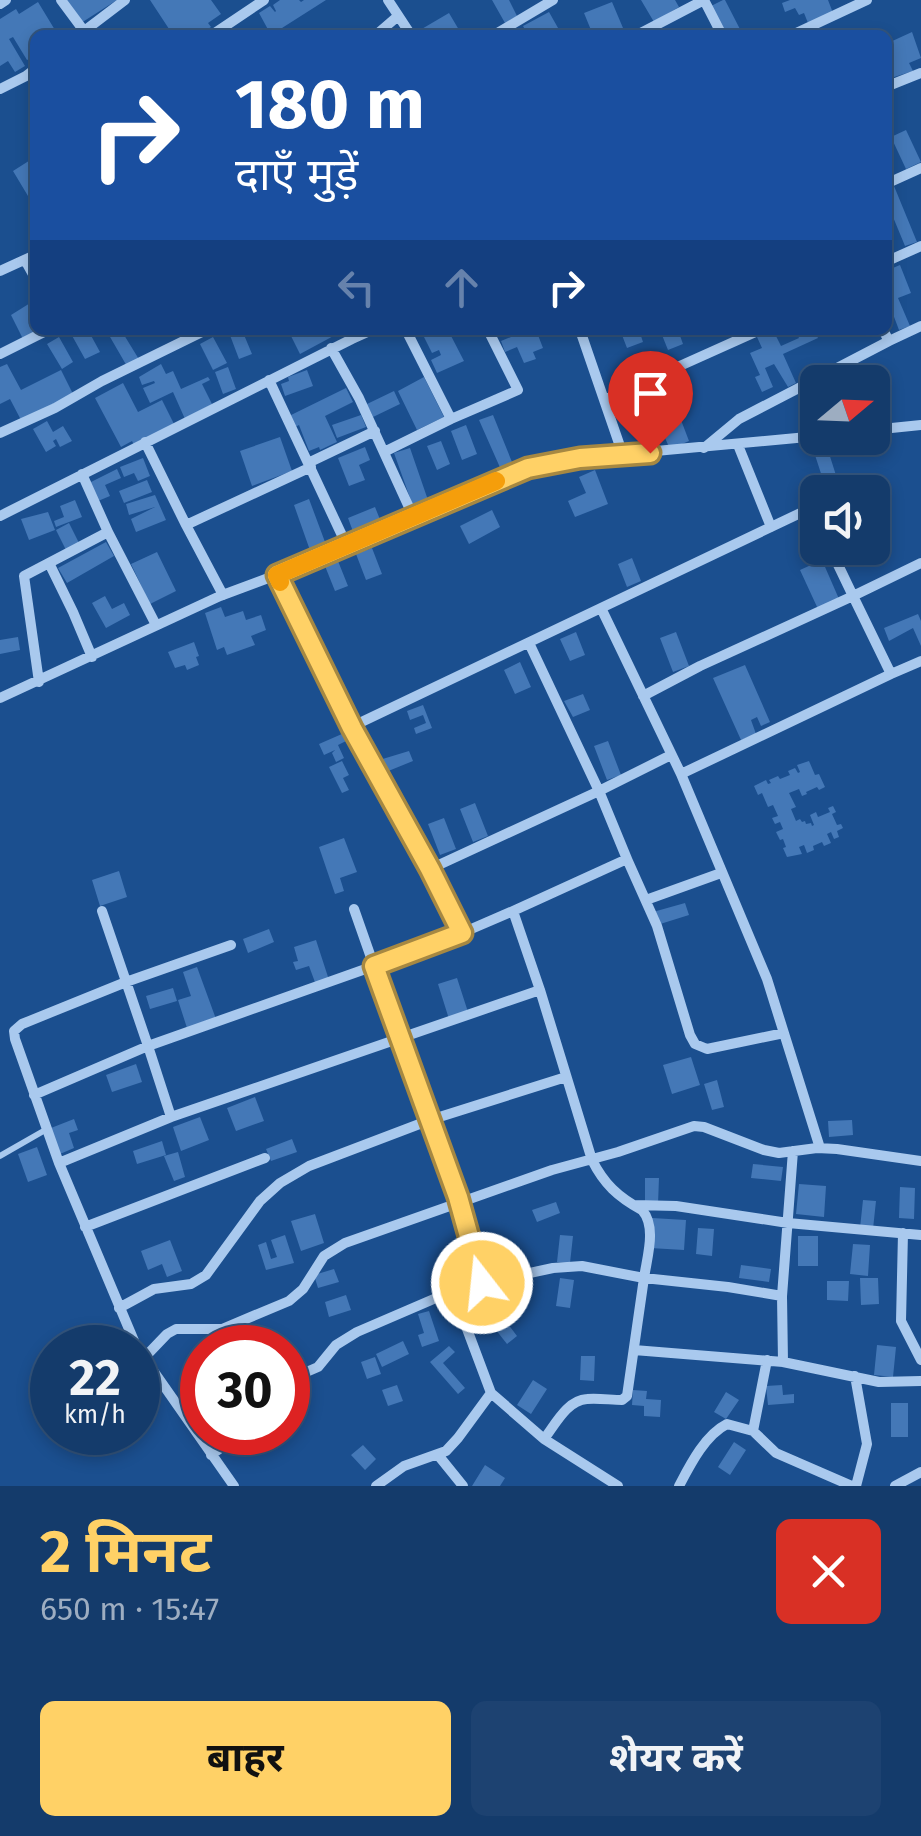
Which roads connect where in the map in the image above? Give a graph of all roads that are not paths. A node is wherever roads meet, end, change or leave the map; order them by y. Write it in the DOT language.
graph roads {
  1 [pos="61,0"];
  2 [pos="125,0"];
  3 [pos="264,0"];
  4 [pos="553,0"];
  5 [pos="704,0"];
  6 [pos="867,0"];
  7 [pos="391,1"];
  8 [pos="848,4"];
  9 [pos="398,16"];
  10 [pos="81,30"];
  11 [pos="89,30"];
  12 [pos="219,30"];
  13 [pos="382,30"];
  14 [pos="408,30"];
  15 [pos="502,30"];
  16 [pos="646,30"];
  17 [pos="719,30"];
  18 [pos="801,30"];
  19 [pos="30,73"];
  20 [pos="921,73"];
  21 [pos="892,84"];
  22 [pos="0,88"];
  23 [pos="921,168"];
  24 [pos="892,181"];
  25 [pos="921,246"];
  26 [pos="30,257"];
  27 [pos="892,259"];
  28 [pos="0,271"];
  29 [pos="921,326"];
  30 [pos="892,334"];
  31 [pos="38,335"];
  32 [pos="196,335"];
  33 [pos="349,335"];
  34 [pos="408,335"];
  35 [pos="490,335"];
  36 [pos="582,335"];
  37 [pos="749,335"];
  38 [pos="886,336"];
  39 [pos="332,348"];
  40 [pos="0,354"];
  41 [pos="269,380"];
  42 [pos="604,400"];
  43 [pos="451,420"];
  44 [pos="921,425"];
  45 [pos="890,428"];
  46 [pos="375,431"];
  47 [pos="0,433"];
  48 [pos="800,438"];
  49 [pos="145,442"];
  50 [pos="738,445"];
  51 [pos="704,448"];
  52 [pos="384,452"];
  53 [pos="623,455"];
  54 [pos="309,465"];
  55 [pos="82,474"];
  56 [pos="800,514"];
  57 [pos="0,516"];
  58 [pos="413,516"];
  59 [pos="186,524"];
  60 [pos="771,527"];
  61 [pos="108,532"];
  62 [pos="347,546"];
  63 [pos="48,563"];
  64 [pos="921,563"];
  65 [pos="838,565"];
  66 [pos="277,575"];
  67 [pos="223,595"];
  68 [pos="853,596"];
  69 [pos="601,608"];
  70 [pos="156,625"];
  71 [pos="529,644"];
  72 [pos="92,657"];
  73 [pos="921,661"];
  74 [pos="891,674"];
  75 [pos="39,682"];
  76 [pos="643,696"];
  77 [pos="0,698"];
  78 [pos="352,728"];
  79 [pos="671,754"];
  80 [pos="681,774"];
  81 [pos="599,791"];
  82 [pos="627,859"];
  83 [pos="430,869"];
  84 [pos="721,873"];
  85 [pos="646,900"];
  86 [pos="354,909"];
  87 [pos="513,911"];
  88 [pos="102,912"];
  89 [pos="462,933"];
  90 [pos="231,944"];
  91 [pos="374,966"];
  92 [pos="126,982"];
  93 [pos="540,990"];
  94 [pos="784,1033"];
  95 [pos="400,1037"];
  96 [pos="148,1046"];
  97 [pos="566,1077"];
  98 [pos="34,1095"];
  99 [pos="171,1117"];
  100 [pos="430,1120"];
  101 [pos="47,1129"];
  102 [pos="820,1148"];
  103 [pos="794,1151"];
  104 [pos="0,1156"];
  105 [pos="265,1158"];
  106 [pos="592,1160"];
  107 [pos="921,1161"];
  108 [pos="60,1163"];
  109 [pos="459,1202"];
  110 [pos="633,1205"];
  111 [pos="788,1223"];
  112 [pos="85,1227"];
  113 [pos="902,1233"];
  114 [pos="921,1235"];
  115 [pos="644,1278"];
  116 [pos="482,1283"];
  117 [pos="458,1289"];
  118 [pos="782,1296"];
  119 [pos="119,1308"];
  120 [pos="127,1325"];
  121 [pos="160,1338"];
  122 [pos="634,1350"];
  123 [pos="767,1360"];
  124 [pos="921,1360"];
  125 [pos="783,1362"];
  126 [pos="310,1370"];
  127 [pos="854,1376"];
  128 [pos="160,1380"];
  129 [pos="921,1382"];
  130 [pos="491,1393"];
  131 [pos="180,1410"];
  132 [pos="753,1431"];
  133 [pos="544,1440"];
  134 [pos="211,1455"];
  135 [pos="438,1455"];
  136 [pos="914,1479"];
  137 [pos="234,1486"];
  138 [pos="376,1486"];
  139 [pos="463,1486"];
  140 [pos="618,1486"];
  141 [pos="678,1486"];
  142 [pos="854,1486"];
  143 [pos="895,1486"];
  1 -- 10 [label="street"];
  2 -- 11 [label="street"];
  3 -- 12 [label="street"];
  4 -- 15 [label="street"];
  5 -- 16 [label="street"];
  5 -- 17 [label="street"];
  6 -- 8 [label="street"];
  7 -- 9 [label="street"];
  8 -- 18 [label="street"];
  9 -- 13 [label="street"];
  9 -- 14 [label="street"];
  19 -- 22 [label="street"];
  20 -- 21 [label="street"];
  23 -- 24 [label="street"];
  25 -- 27 [label="street"];
  26 -- 28 [label="street"];
  29 -- 30 [label="street"];
  31 -- 40 [label="street"];
  32 -- 47 [label="street"];
  33 -- 39 [label="street"];
  34 -- 43 [label="street"];
  35 -- 43 [label="street"];
  36 -- 42 [label="street"];
  37 -- 42 [label="street"];
  38 -- 51 [label="street"];
  39 -- 41 [label="street"];
  39 -- 46 [label="street"];
  41 -- 49 [label="street"];
  41 -- 54 [label="street"];
  42 -- 53 [label="street"];
  43 -- 52 [label="street"];
  44 -- 45 [label="street"];
  46 -- 52 [label="street"];
  46 -- 54 [label="street"];
  48 -- 50 [label="street"];
  49 -- 55 [label="street"];
  49 -- 59 [label="street"];
  50 -- 51 [label="street"];
  50 -- 60 [label="street"];
  51 -- 53 [label="street"];
  52 -- 58 [label="street"];
  53 -- 58 [label="street"];
  54 -- 59 [label="street"];
  54 -- 62 [label="street"];
  55 -- 57 [label="street"];
  55 -- 61 [label="street"];
  56 -- 60 [label="street"];
  58 -- 62 [label="street"];
  59 -- 67 [label="street"];
  60 -- 69 [label="street"];
  61 -- 63 [label="street"];
  61 -- 70 [label="street"];
  62 -- 66 [label="street"];
  63 -- 72 [label="street"];
  63 -- 75 [label="street"];
  64 -- 68 [label="street"];
  65 -- 68 [label="street"];
  66 -- 67 [label="street"];
  66 -- 78 [label="street"];
  67 -- 70 [label="street"];
  68 -- 74 [label="street"];
  68 -- 76 [label="street"];
  69 -- 71 [label="street"];
  69 -- 76 [label="street"];
  70 -- 72 [label="street"];
  71 -- 78 [label="street"];
  71 -- 81 [label="street"];
  72 -- 75 [label="street"];
  73 -- 74 [label="street"];
  74 -- 80 [label="street"];
  75 -- 77 [label="street"];
  76 -- 79 [label="street"];
  78 -- 83 [label="street"];
  79 -- 80 [label="street"];
  79 -- 81 [label="street"];
  80 -- 84 [label="street"];
  81 -- 82 [label="street"];
  81 -- 83 [label="street"];
  82 -- 85 [label="street"];
  82 -- 87 [label="street"];
  83 -- 89 [label="street"];
  84 -- 85 [label="street"];
  84 -- 94 [label="street"];
  85 -- 94 [label="street"];
  86 -- 91 [label="street"];
  87 -- 89 [label="street"];
  87 -- 93 [label="street"];
  88 -- 92 [label="street"];
  89 -- 91 [label="street"];
  90 -- 92 [label="street"];
  91 -- 95 [label="street"];
  91 -- 96 [label="street"];
  92 -- 96 [label="street"];
  92 -- 98 [label="street"];
  93 -- 95 [label="street"];
  93 -- 97 [label="street"];
  94 -- 102 [label="street"];
  95 -- 99 [label="street"];
  95 -- 100 [label="street"];
  96 -- 98 [label="street"];
  96 -- 99 [label="street"];
  97 -- 100 [label="street"];
  97 -- 106 [label="street"];
  98 -- 101 [label="street"];
  99 -- 108 [label="street"];
  100 -- 109 [label="street"];
  100 -- 119 [label="street"];
  101 -- 104 [label="lane"];
  101 -- 108 [label="street"];
  102 -- 103 [label="street"];
  102 -- 107 [label="street"];
  103 -- 106 [label="street"];
  103 -- 111 [label="street"];
  105 -- 112 [label="street"];
  106 -- 109 [label="street"];
  106 -- 110 [label="street"];
  108 -- 112 [label="street"];
  109 -- 116 [label="street"];
  109 -- 121 [label="street"];
  110 -- 111 [label="street"];
  110 -- 115 [label="street"];
  111 -- 113 [label="street"];
  111 -- 118 [label="street"];
  112 -- 119 [label="street"];
  113 -- 114 [label="street"];
  113 -- 124 [label="street"];
  115 -- 116 [label="street"];
  115 -- 118 [label="street"];
  115 -- 122 [label="street"];
  116 -- 117 [label="street"];
  117 -- 126 [label="street"];
  117 -- 130 [label="street"];
  118 -- 125 [label="street"];
  119 -- 120 [label="street"];
  122 -- 123 [label="street"];
  122 -- 133 [label="street"];
  123 -- 125 [label="street"];
  123 -- 132 [label="street"];
  125 -- 127 [label="street"];
  127 -- 129 [label="street"];
  127 -- 142 [label="street"];
  128 -- 131 [label="street"];
  130 -- 133 [label="street"];
  130 -- 135 [label="street"];
  132 -- 141 [label="street"];
  132 -- 142 [label="street"];
  133 -- 140 [label="street"];
  134 -- 137 [label="street"];
  135 -- 138 [label="street"];
  135 -- 139 [label="street"];
  136 -- 143 [label="street"];
}
